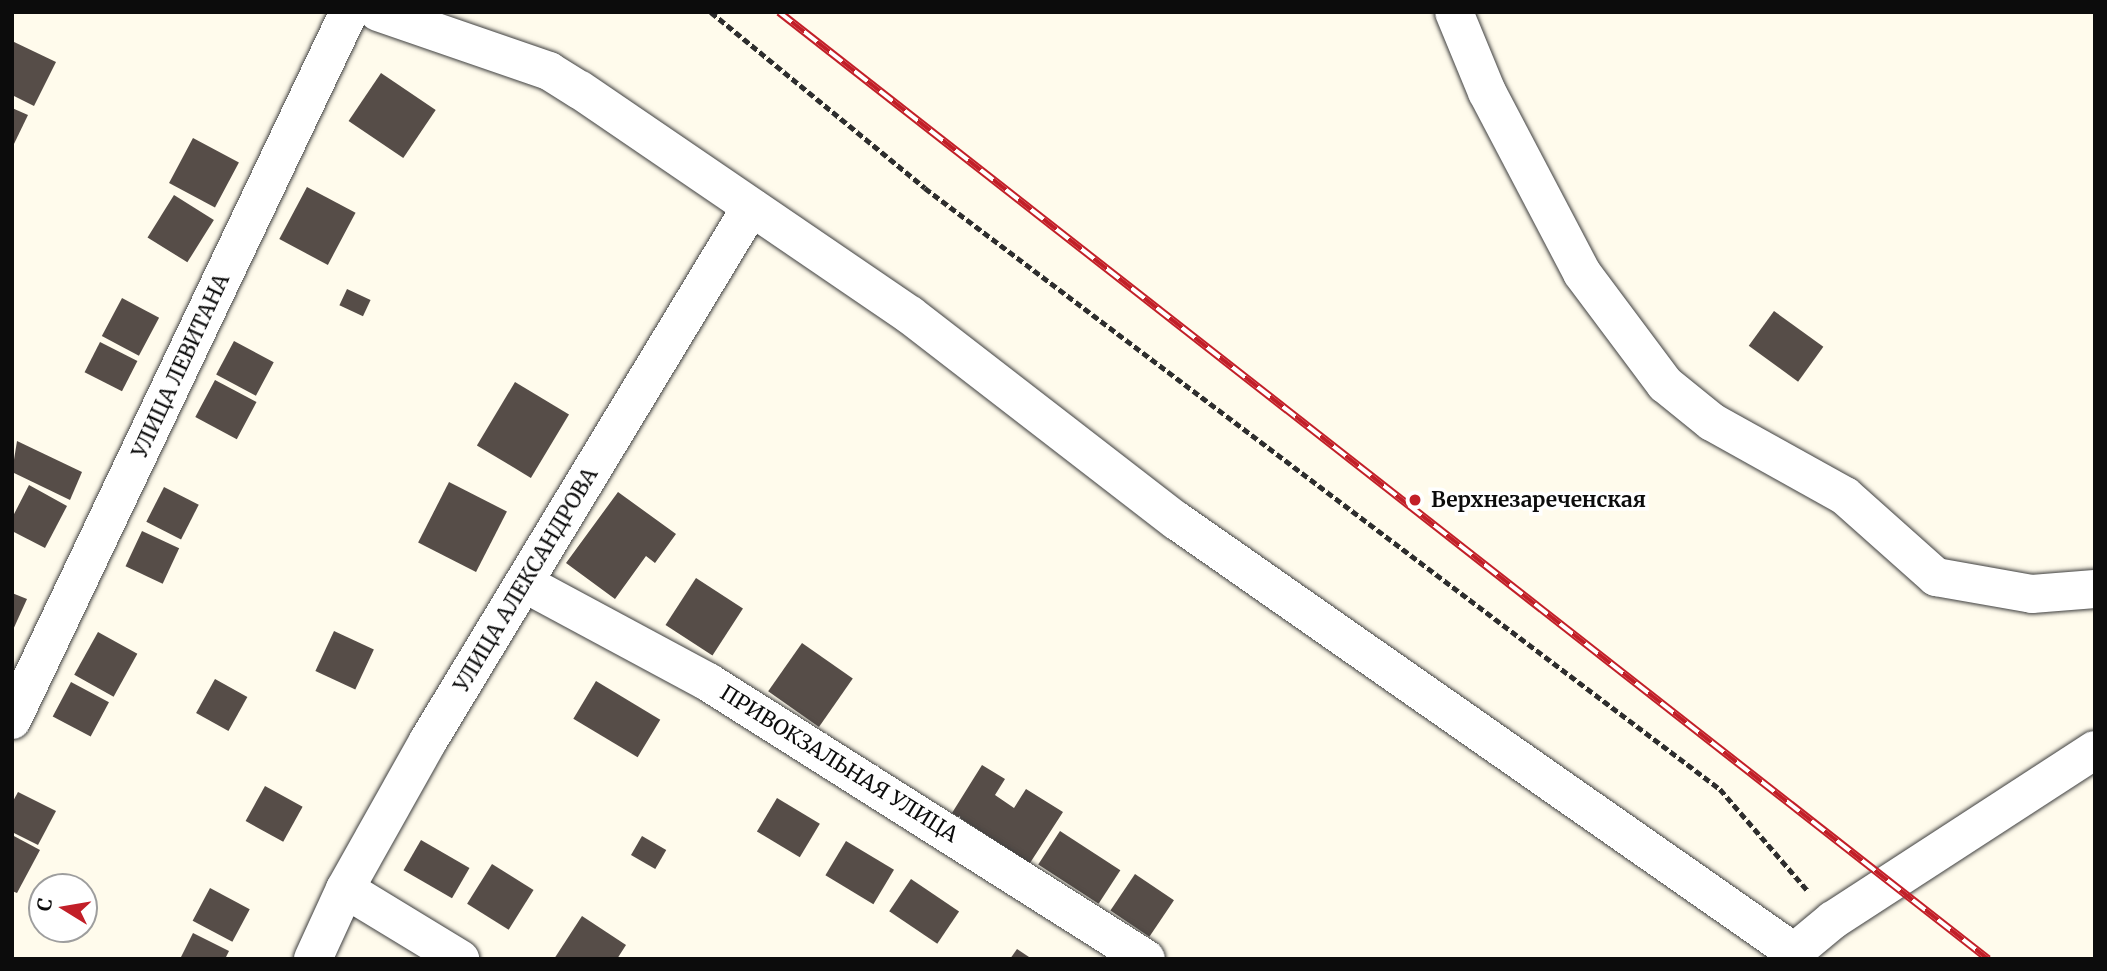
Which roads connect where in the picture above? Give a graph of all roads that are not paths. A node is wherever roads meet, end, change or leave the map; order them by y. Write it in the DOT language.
graph roads {
  1 [pos="349,12"];
  2 [pos="378,12"];
  3 [pos="1454,12"];
  4 [pos="751,207"];
  5 [pos="524,583"];
  6 [pos="2095,589"];
  7 [pos="12,720"];
  8 [pos="2095,750"];
  9 [pos="345,889"];
  10 [pos="1790,955"];
  11 [pos="313,959"];
  12 [pos="460,959"];
  13 [pos="1146,959"];
  1 -- 7 [label="street, УЛИЦА ЛЕВИТАНА"];
  2 -- 4 [label="street"];
  3 -- 6 [label="street"];
  4 -- 5 [label="street, УЛИЦА АЛЕКСАНДРОВА"];
  4 -- 10 [label="street"];
  5 -- 9 [label="street, УЛИЦА АЛЕКСАНДРОВА"];
  5 -- 13 [label="street, ПРИВОКЗАЛЬНАЯ УЛИЦА"];
  8 -- 10 [label="street"];
  9 -- 11 [label="street, УЛИЦА АЛЕКСАНДРОВА"];
  9 -- 12 [label="street"];
}
